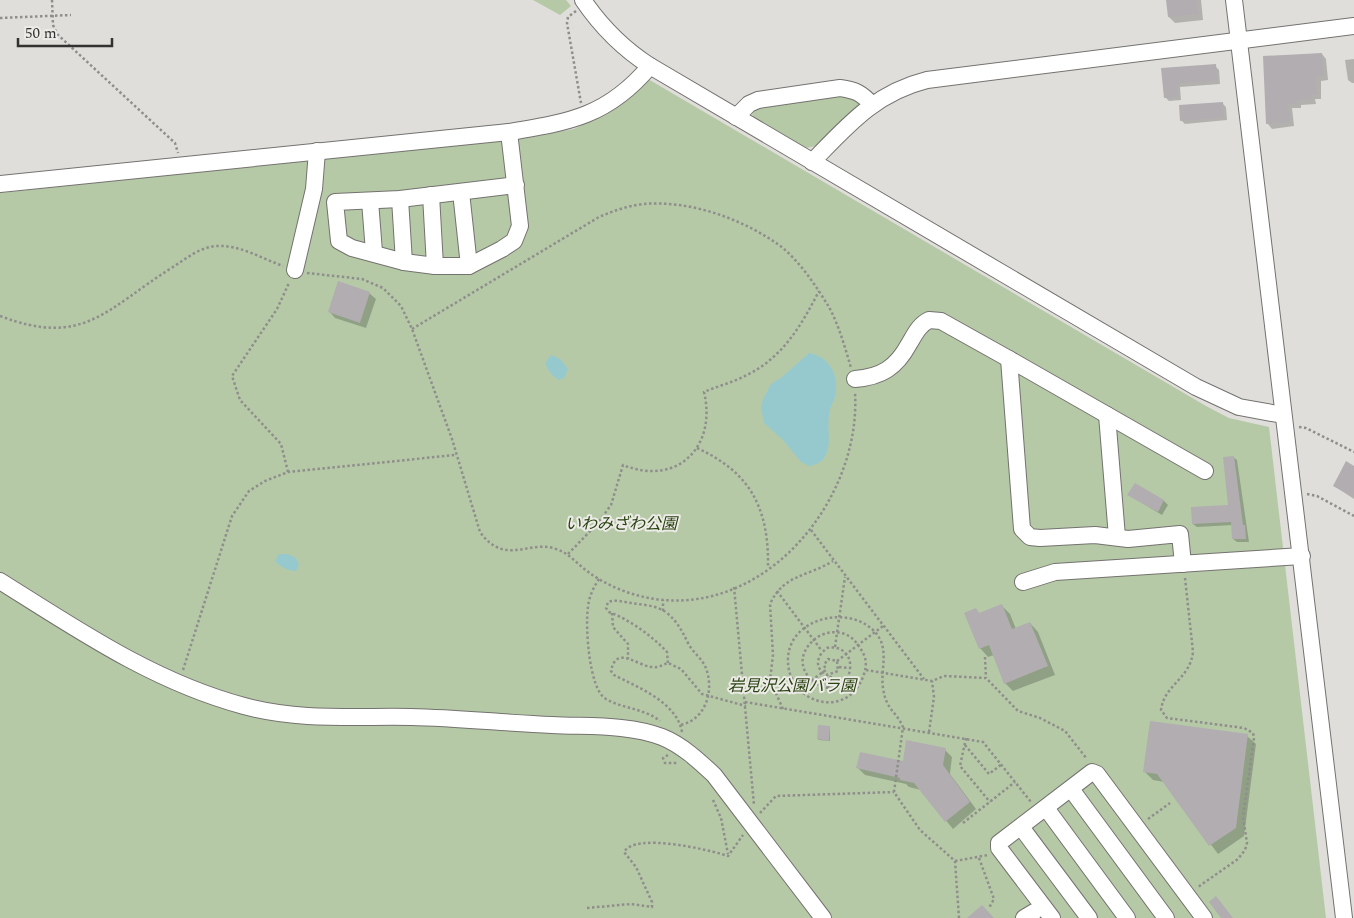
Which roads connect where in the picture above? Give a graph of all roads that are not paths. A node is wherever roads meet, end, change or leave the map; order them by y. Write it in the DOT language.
graph roads {
  1 [pos="1234,0"];
  2 [pos="585,2"];
  3 [pos="1354,26"];
  4 [pos="1239,40"];
  5 [pos="650,66"];
  6 [pos="872,105"];
  7 [pos="736,117"];
  8 [pos="509,132"];
  9 [pos="317,151"];
  10 [pos="812,162"];
  11 [pos="0,184"];
  12 [pos="516,185"];
  13 [pos="461,192"];
  14 [pos="431,195"];
  15 [pos="400,199"];
  16 [pos="370,201"];
  17 [pos="374,252"];
  18 [pos="404,262"];
  19 [pos="435,266"];
  20 [pos="469,266"];
  21 [pos="295,270"];
  22 [pos="1009,359"];
  23 [pos="855,379"];
  24 [pos="1107,415"];
  25 [pos="1284,420"];
  26 [pos="1205,471"];
  27 [pos="1117,537"];
  28 [pos="1302,556"];
  29 [pos="1184,564"];
  30 [pos="0,581"];
  31 [pos="1023,582"];
  32 [pos="1071,789"];
  33 [pos="1039,805"];
  34 [pos="1021,827"];
  35 [pos="823,918"];
  36 [pos="1052,918"];
  37 [pos="1089,918"];
  38 [pos="1127,918"];
  39 [pos="1166,918"];
  40 [pos="1204,918"];
  41 [pos="1344,918"];
  1 -- 4 [label="street"];
  2 -- 5 [label="street"];
  3 -- 4 [label="street"];
  4 -- 6 [label="street"];
  4 -- 25 [label="street"];
  5 -- 7 [label="street"];
  5 -- 8 [label="street"];
  6 -- 7 [label="street"];
  6 -- 10 [label="street"];
  7 -- 10 [label="street"];
  8 -- 9 [label="street"];
  8 -- 12 [label="street"];
  9 -- 11 [label="street"];
  9 -- 21 [label="street"];
  10 -- 25 [label="street"];
  12 -- 13 [label="street"];
  12 -- 20 [label="street"];
  13 -- 14 [label="street"];
  13 -- 20 [label="street"];
  14 -- 15 [label="street"];
  14 -- 19 [label="street"];
  15 -- 16 [label="street"];
  15 -- 18 [label="street"];
  16 -- 17 [label="street"];
  16 -- 17 [label="street"];
  17 -- 18 [label="street"];
  18 -- 19 [label="street"];
  19 -- 20 [label="street"];
  22 -- 23 [label="street"];
  22 -- 24 [label="street"];
  22 -- 27 [label="street"];
  24 -- 26 [label="street"];
  24 -- 27 [label="street"];
  25 -- 28 [label="street"];
  27 -- 29 [label="street"];
  28 -- 29 [label="street"];
  28 -- 41 [label="street"];
  29 -- 31 [label="street"];
  30 -- 35 [label="street"];
  32 -- 33 [label="street"];
  32 -- 39 [label="street"];
  32 -- 40 [label="street"];
  33 -- 34 [label="street"];
  33 -- 38 [label="street"];
  34 -- 36 [label="street"];
  34 -- 37 [label="street"];
}
